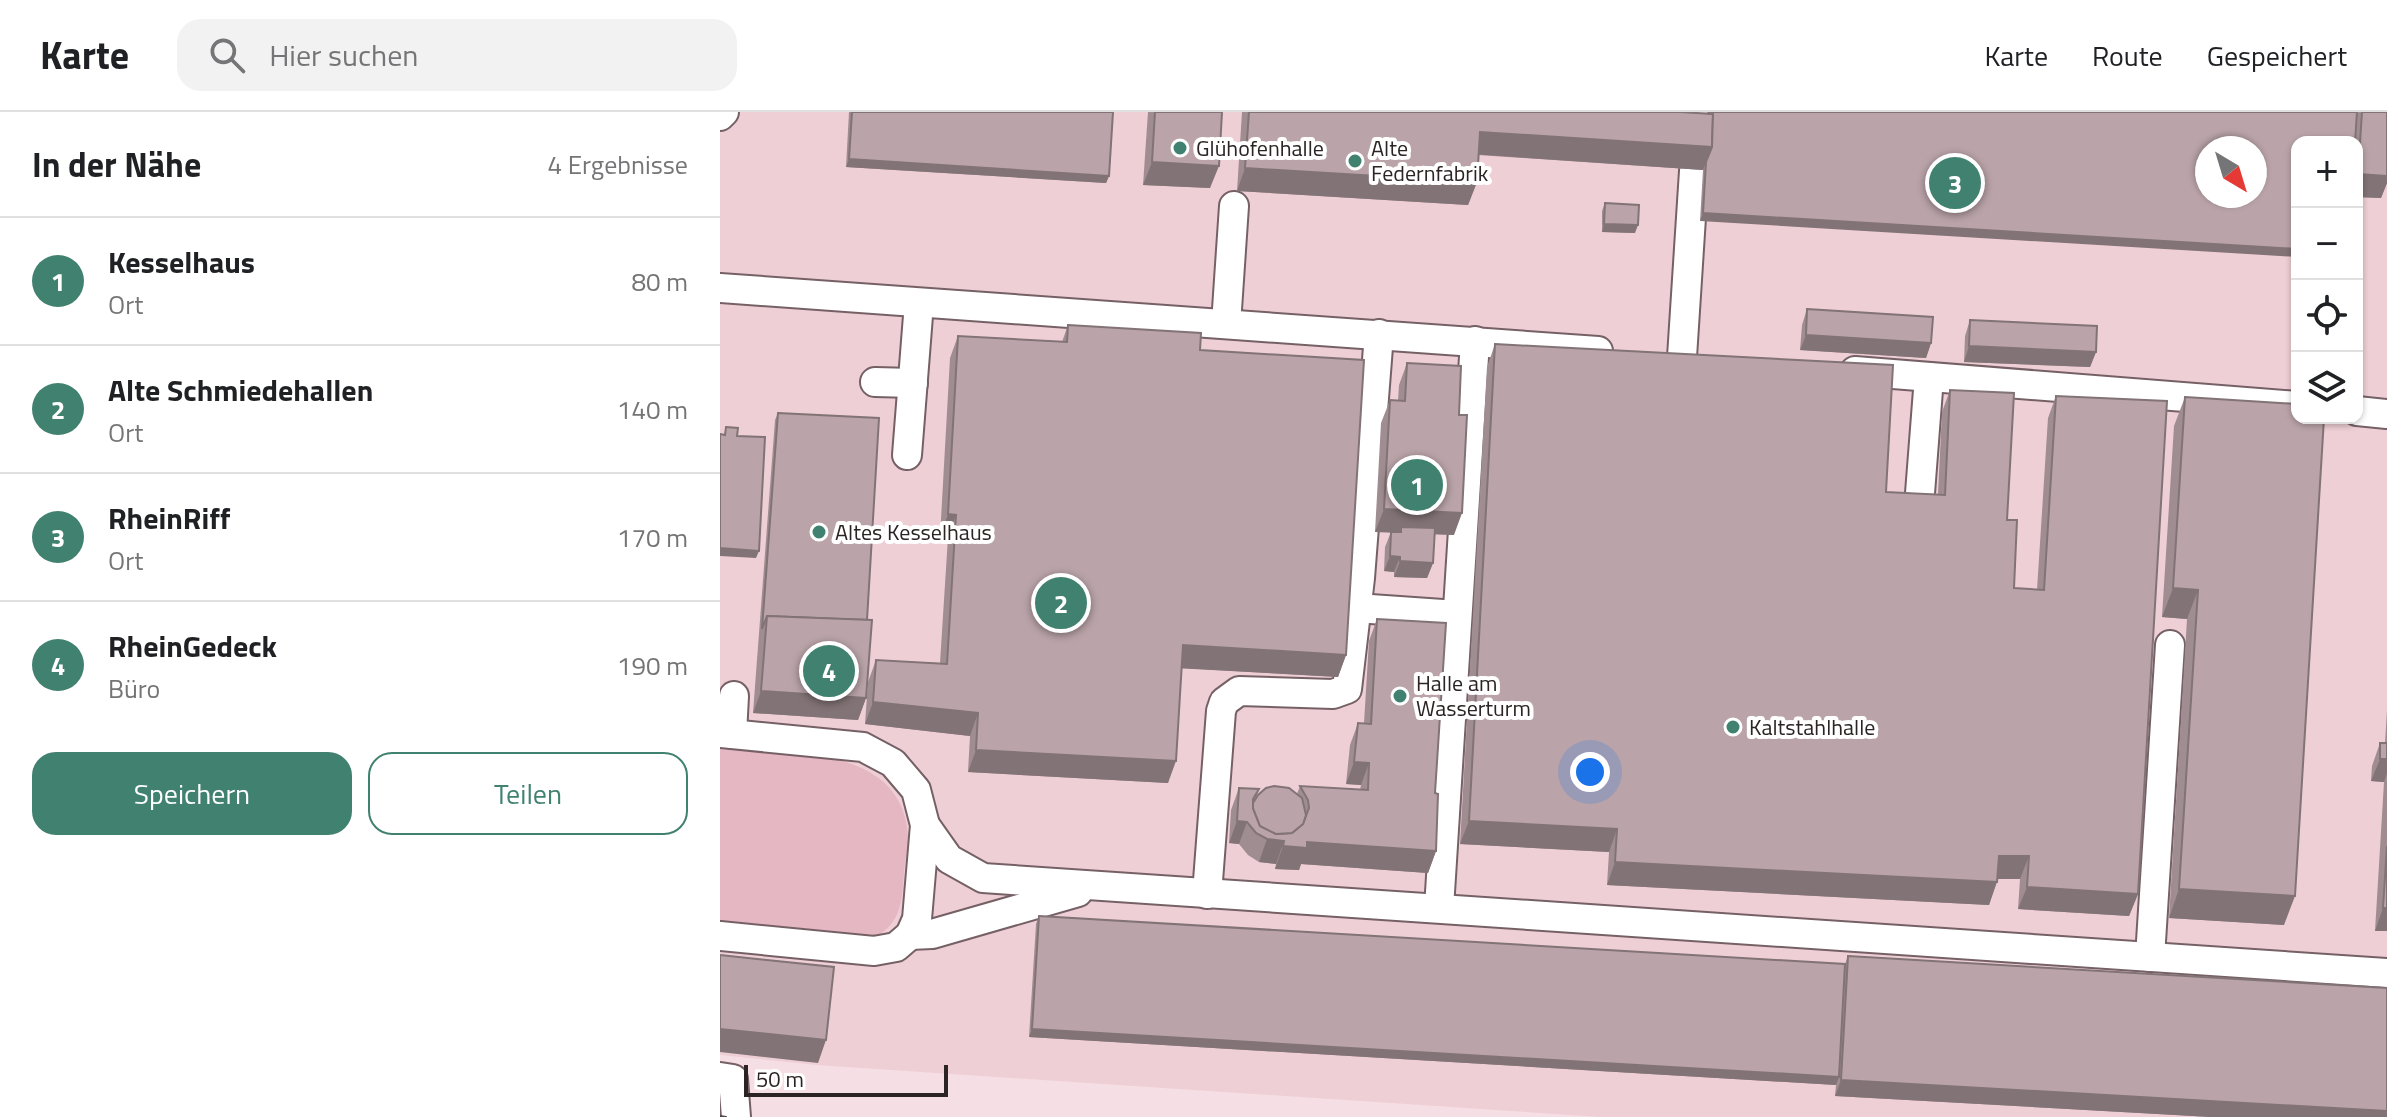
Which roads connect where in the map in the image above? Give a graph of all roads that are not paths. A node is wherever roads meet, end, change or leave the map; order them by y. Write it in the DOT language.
graph roads {
  1 [pos="1694,171"];
  2 [pos="1234,206"];
  3 [pos="720,288"];
  4 [pos="919,303"];
  5 [pos="1226,324"];
  6 [pos="1379,334"];
  7 [pos="1475,341"];
  8 [pos="1618,352"];
  9 [pos="1650,355"];
  10 [pos="1682,357"];
  11 [pos="1713,360"];
  12 [pos="1836,370"];
  13 [pos="1929,377"];
  14 [pos="875,382"];
  15 [pos="913,383"];
  16 [pos="2291,406"];
  17 [pos="2363,412"];
  18 [pos="2387,414"];
  19 [pos="907,455"];
  20 [pos="1919,506"];
  21 [pos="1356,608"];
  22 [pos="1457,615"];
  23 [pos="2170,645"];
  24 [pos="734,696"];
  25 [pos="726,734"];
  26 [pos="925,825"];
  27 [pos="1094,887"];
  28 [pos="1207,894"];
  29 [pos="1439,908"];
  30 [pos="910,935"];
  31 [pos="720,936"];
  32 [pos="2150,957"];
  33 [pos="2387,973"];
  34 [pos="726,1078"];
  35 [pos="736,1117"];
  1 -- 10 [label="lane"];
  2 -- 5 [label="lane"];
  3 -- 4 [label="lane"];
  4 -- 5 [label="lane"];
  4 -- 15 [label="lane"];
  5 -- 6 [label="lane"];
  6 -- 7 [label="lane"];
  6 -- 21 [label="lane"];
  7 -- 8 [label="lane"];
  7 -- 22 [label="lane"];
  9 -- 10 [label="lane"];
  10 -- 11 [label="lane"];
  12 -- 13 [label="lane"];
  13 -- 16 [label="lane"];
  13 -- 20 [label="lane"];
  14 -- 15 [label="lane"];
  15 -- 19 [label="lane"];
  17 -- 18 [label="lane"];
  21 -- 22 [label="lane"];
  21 -- 28 [label="lane"];
  22 -- 29 [label="lane"];
  23 -- 32 [label="lane"];
  24 -- 25 [label="lane"];
  25 -- 26 [label="lane"];
  26 -- 27 [label="lane"];
  26 -- 30 [label="lane"];
  27 -- 28 [label="lane"];
  27 -- 30 [label="lane"];
  28 -- 29 [label="lane"];
  29 -- 32 [label="lane"];
  30 -- 31 [label="lane"];
  32 -- 33 [label="lane"];
  34 -- 35 [label="lane"];
}
